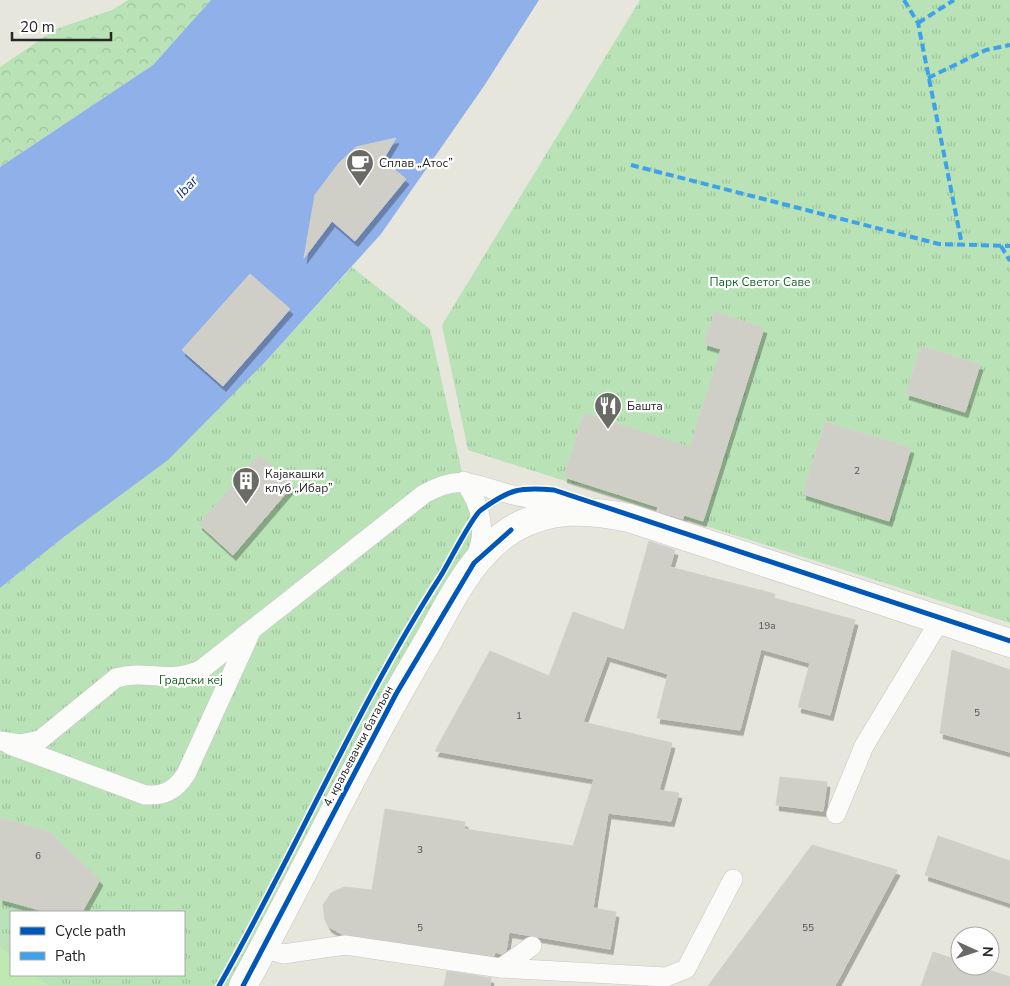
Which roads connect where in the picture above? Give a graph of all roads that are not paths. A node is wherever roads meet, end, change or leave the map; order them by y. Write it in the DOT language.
graph roads {
  1 [pos="464,481"];
  2 [pos="601,512"];
  3 [pos="474,563"];
  4 [pos="940,620"];
  5 [pos="254,626"];
  6 [pos="1010,643"];
  7 [pos="0,741"];
  8 [pos="836,814"];
  9 [pos="732,879"];
  10 [pos="532,946"];
  11 [pos="263,948"];
  12 [pos="501,968"];
  13 [pos="242,986"];
  1 -- 2 [label="lane"];
  1 -- 3 [label="lane"];
  1 -- 5 [label="lane"];
  2 -- 3 [label="street, 4. краљевачки батаљон"];
  2 -- 4 [label="street, 4. краљевачки батаљон"];
  3 -- 11 [label="street, 4. краљевачки батаљон"];
  4 -- 6 [label="street, 4. краљевачки батаљон"];
  4 -- 8 [label="lane"];
  5 -- 7 [label="lane"];
  5 -- 7 [label="lane"];
  9 -- 12 [label="lane"];
  10 -- 12 [label="lane"];
  11 -- 12 [label="lane"];
  11 -- 13 [label="street, 4. краљевачки батаљон"];
}
